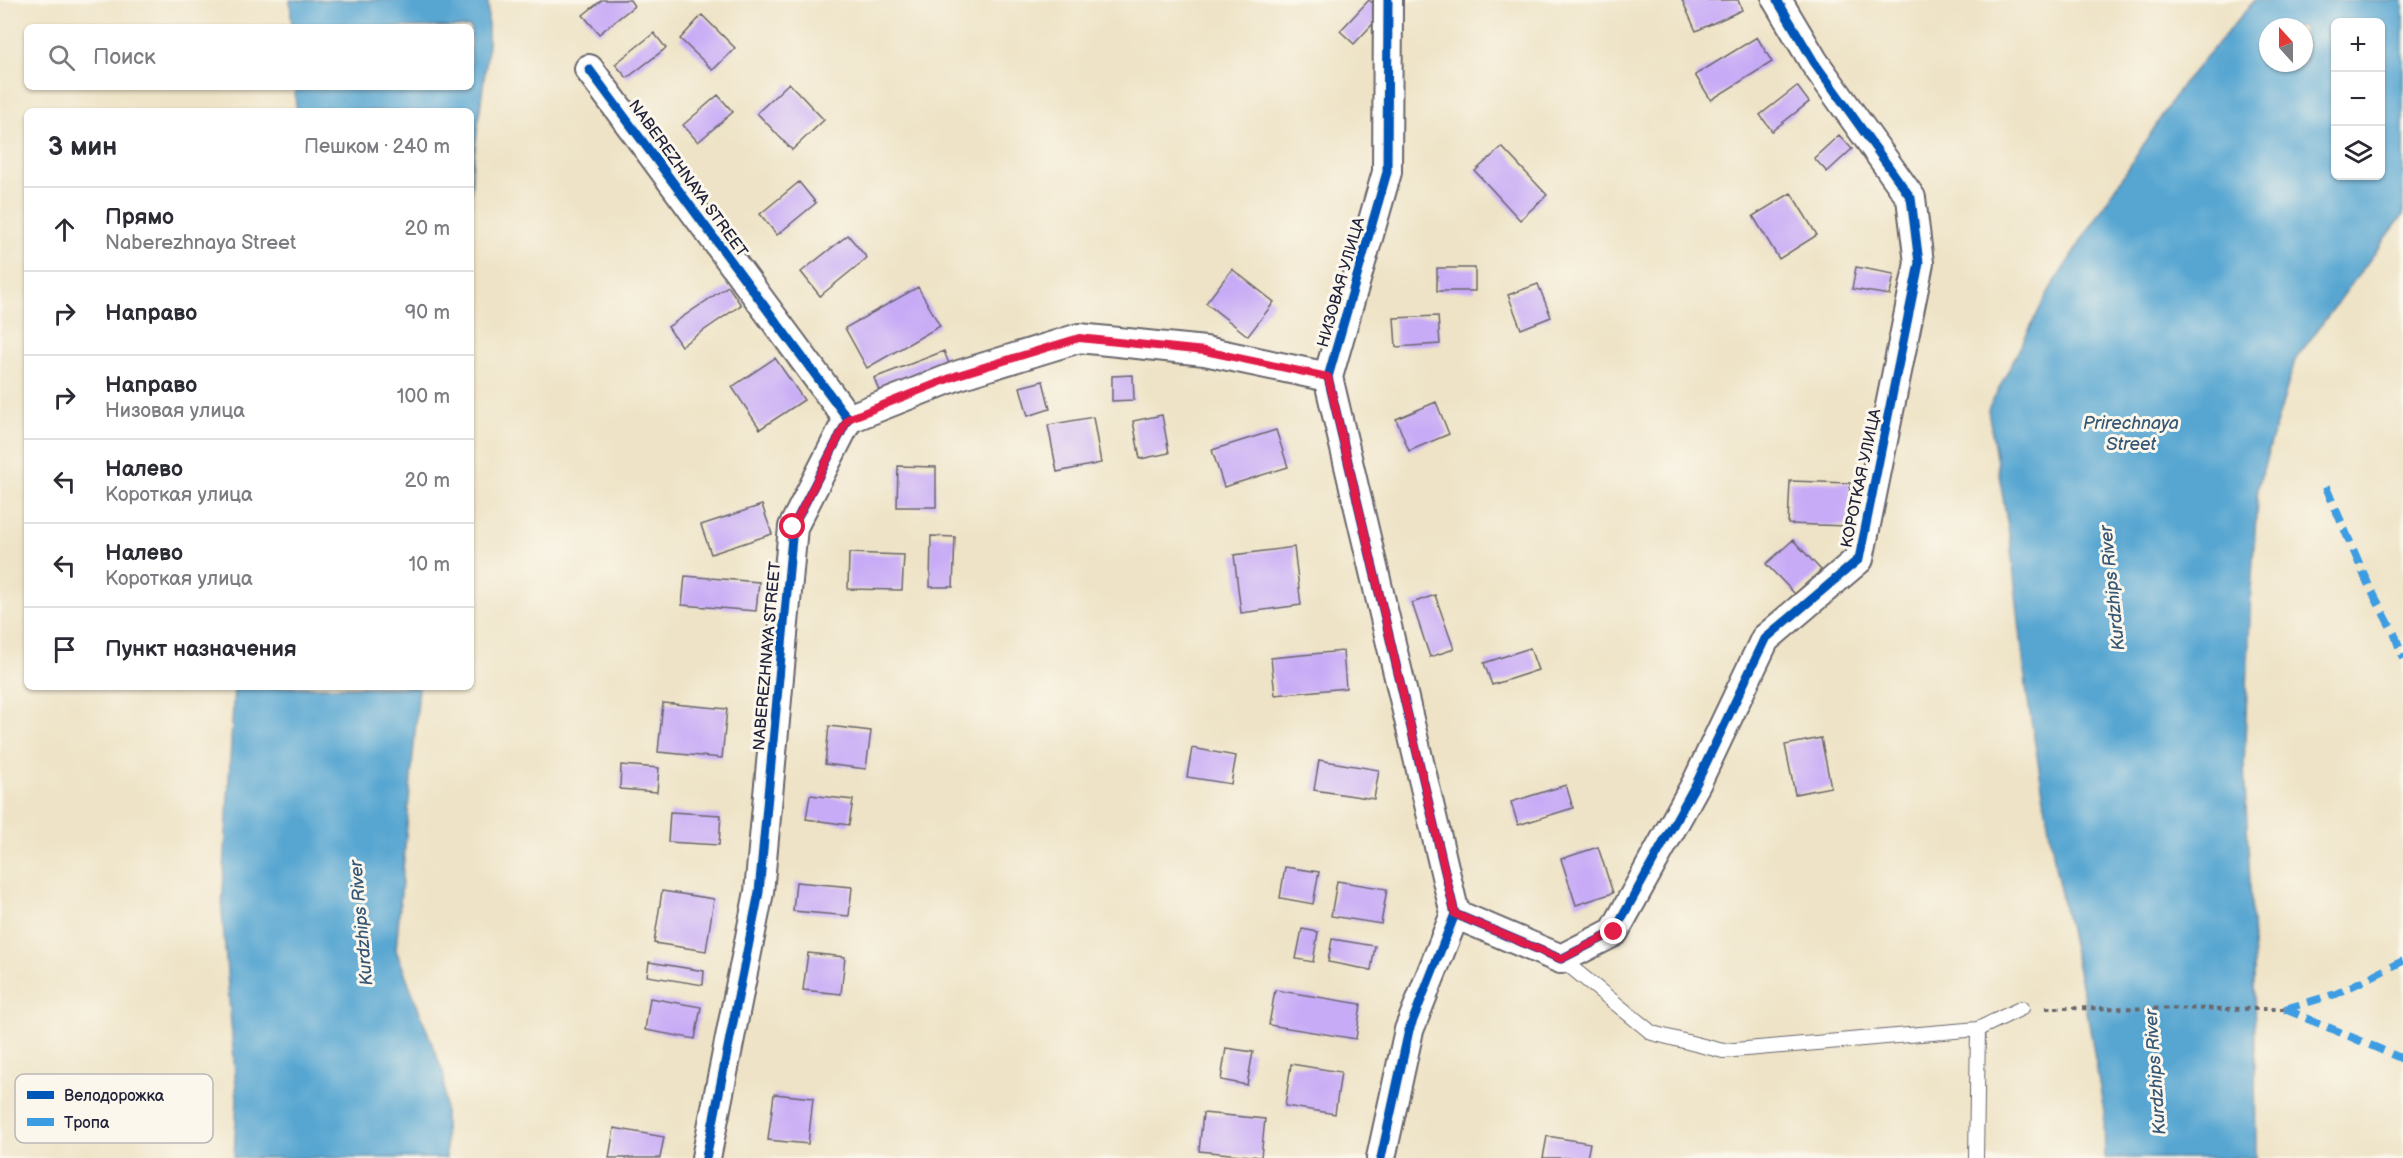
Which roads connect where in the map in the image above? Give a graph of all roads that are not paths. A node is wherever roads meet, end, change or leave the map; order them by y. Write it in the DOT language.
graph roads {
  1 [pos="1388,0"];
  2 [pos="1777,0"];
  3 [pos="589,69"];
  4 [pos="1328,377"];
  5 [pos="848,419"];
  6 [pos="1455,914"];
  7 [pos="1561,959"];
  8 [pos="2022,1008"];
  9 [pos="1978,1029"];
  10 [pos="706,1158"];
  11 [pos="1381,1158"];
  12 [pos="1976,1158"];
  1 -- 4 [label="street, НИЗОВАЯ УЛИЦА"];
  2 -- 7 [label="street, КОРОТКАЯ УЛИЦА"];
  3 -- 5 [label="street, NABEREZHNAYA STREET"];
  4 -- 5 [label="street"];
  4 -- 6 [label="street, НИЗОВАЯ УЛИЦА"];
  5 -- 10 [label="street, NABEREZHNAYA STREET"];
  6 -- 7 [label="street"];
  6 -- 11 [label="street"];
  7 -- 9 [label="lane"];
  8 -- 9 [label="lane"];
  9 -- 12 [label="lane"];
}
